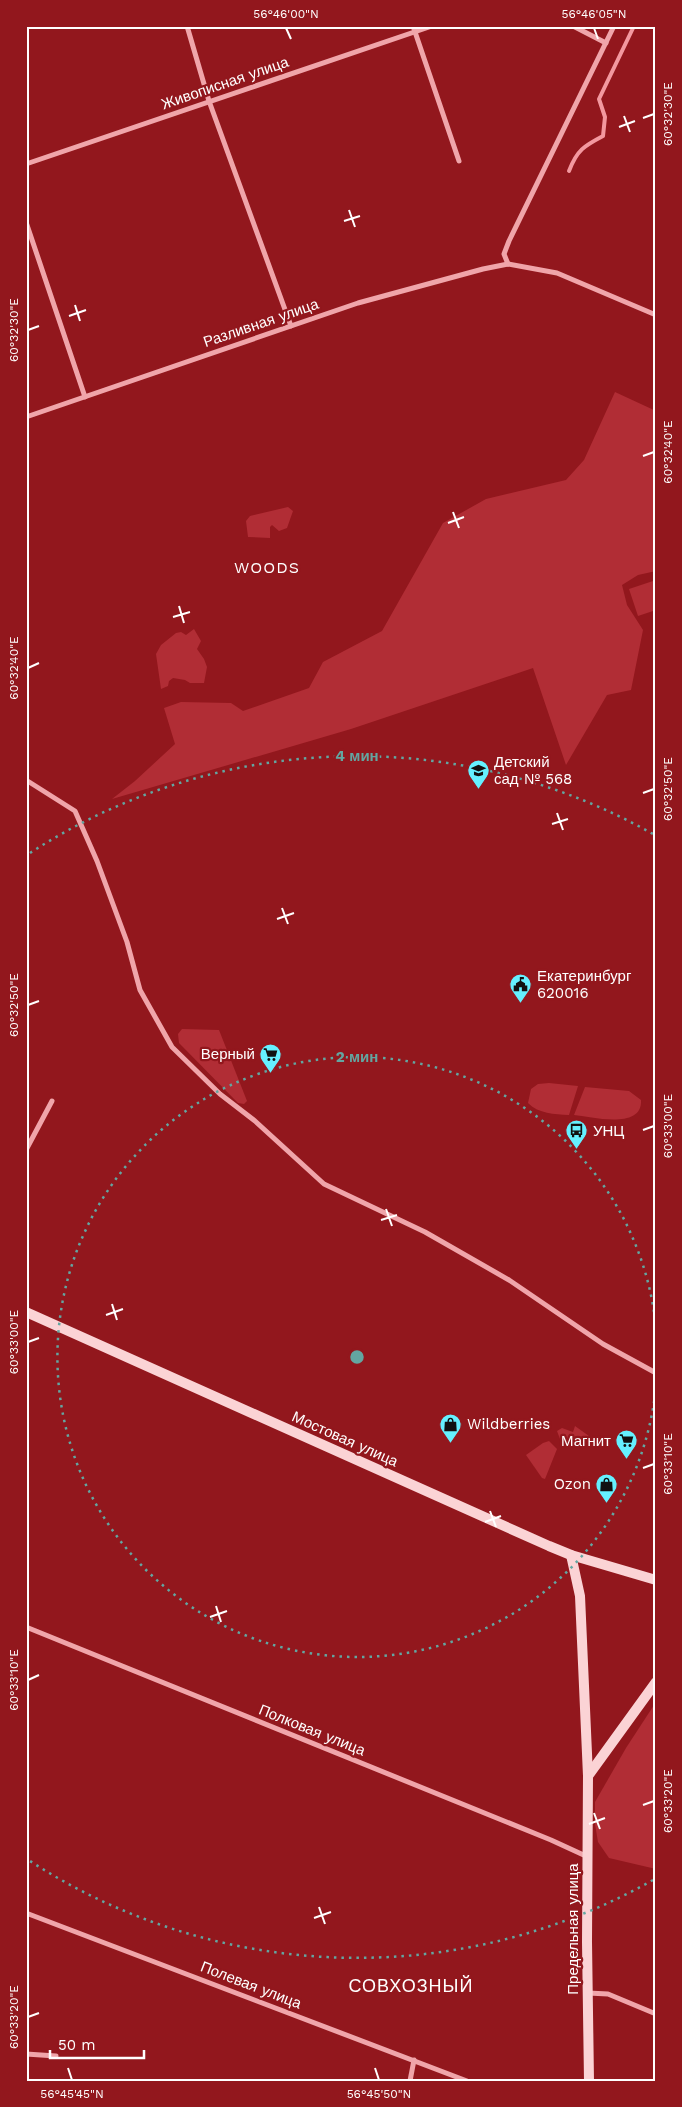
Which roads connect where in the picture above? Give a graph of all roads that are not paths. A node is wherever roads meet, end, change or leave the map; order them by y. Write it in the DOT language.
graph roads {
  1 [pos="187,26"];
  2 [pos="432,26"];
  3 [pos="573,26"];
  4 [pos="614,26"];
  5 [pos="414,29"];
  6 [pos="606,42"];
  7 [pos="209,101"];
  8 [pos="459,162"];
  9 [pos="26,164"];
  10 [pos="26,222"];
  11 [pos="508,264"];
  12 [pos="656,315"];
  13 [pos="291,326"];
  14 [pos="86,397"];
  15 [pos="26,417"];
  16 [pos="26,780"];
  17 [pos="52,1101"];
  18 [pos="26,1150"];
  19 [pos="26,1312"];
  20 [pos="656,1373"];
  21 [pos="571,1555"];
  22 [pos="656,1580"];
  23 [pos="26,1627"];
  24 [pos="656,1682"];
  25 [pos="588,1776"];
  26 [pos="588,1857"];
  27 [pos="26,1913"];
  28 [pos="588,1993"];
  29 [pos="656,2014"];
  30 [pos="26,2054"];
  31 [pos="56,2056"];
  32 [pos="414,2060"];
  33 [pos="410,2081"];
  34 [pos="467,2081"];
  35 [pos="589,2081"];
  1 -- 7 [label="street"];
  2 -- 5 [label="street, Живописная улица"];
  3 -- 6 [label="street"];
  4 -- 6 [label="street"];
  5 -- 7 [label="street, Живописная улица"];
  5 -- 8 [label="street"];
  6 -- 11 [label="street"];
  7 -- 9 [label="street, Живописная улица"];
  7 -- 13 [label="street"];
  10 -- 14 [label="street"];
  11 -- 12 [label="street, Разливная улица"];
  11 -- 13 [label="street, Разливная улица"];
  13 -- 14 [label="street, Разливная улица"];
  14 -- 15 [label="street, Разливная улица"];
  16 -- 20 [label="street"];
  17 -- 18 [label="street"];
  19 -- 21 [label="street, Мостовая улица"];
  21 -- 22 [label="street, Мостовая улица"];
  21 -- 25 [label="street, Предельная улица"];
  23 -- 26 [label="street, Полковая улица"];
  24 -- 25 [label="street"];
  25 -- 26 [label="street, Предельная улица"];
  26 -- 28 [label="street, Предельная улица"];
  27 -- 32 [label="street, Полевая улица"];
  28 -- 29 [label="street"];
  28 -- 35 [label="street, Предельная улица"];
  30 -- 31 [label="street"];
  32 -- 33 [label="street"];
  32 -- 34 [label="street, Полевая улица"];
}
